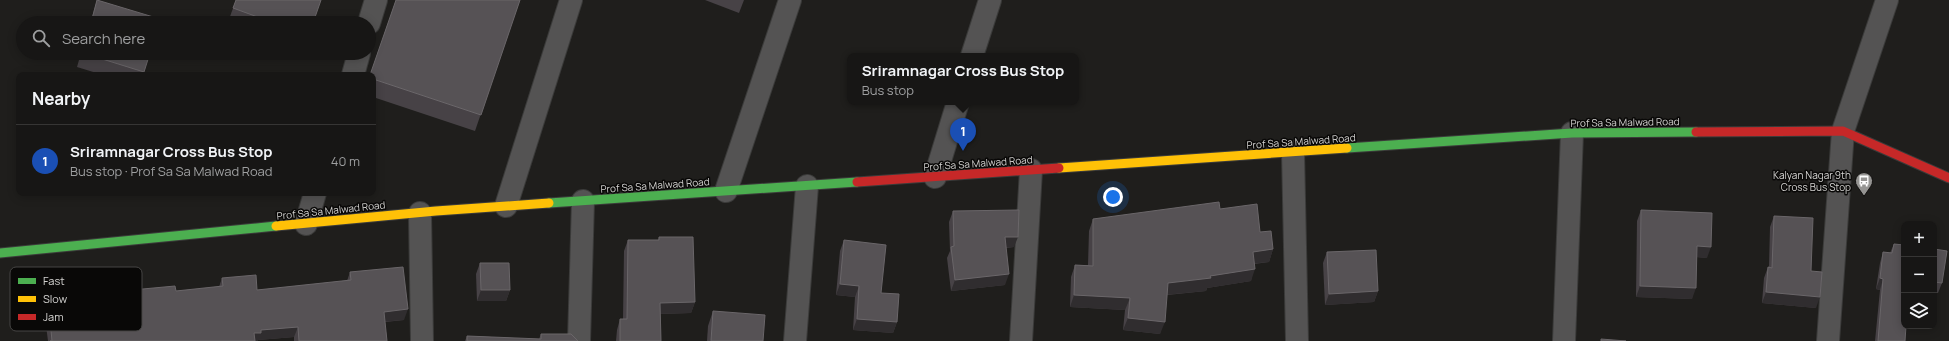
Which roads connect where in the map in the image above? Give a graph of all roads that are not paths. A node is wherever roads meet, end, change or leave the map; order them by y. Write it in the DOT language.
graph roads {
  1 [pos="376,0"];
  2 [pos="571,0"];
  3 [pos="790,0"];
  4 [pos="990,0"];
  5 [pos="1887,0"];
  6 [pos="371,16"];
  7 [pos="973,53"];
  8 [pos="357,60"];
  9 [pos="353,72"];
  10 [pos="957,105"];
  11 [pos="1843,131"];
  12 [pos="1572,133"];
  13 [pos="1293,152"];
  14 [pos="1031,170"];
  15 [pos="935,177"];
  16 [pos="1949,178"];
  17 [pos="807,186"];
  18 [pos="726,191"];
  19 [pos="314,196"];
  20 [pos="583,201"];
  21 [pos="506,206"];
  22 [pos="420,213"];
  23 [pos="306,224"];
  24 [pos="0,253"];
  25 [pos="422,341"];
  26 [pos="579,341"];
  27 [pos="795,341"];
  28 [pos="1022,341"];
  29 [pos="1297,341"];
  30 [pos="1564,341"];
  31 [pos="1828,341"];
  1 -- 6 [label="street"];
  2 -- 21 [label="street"];
  3 -- 18 [label="street"];
  4 -- 7 [label="street"];
  5 -- 11 [label="street"];
  8 -- 9 [label="street"];
  10 -- 15 [label="street"];
  11 -- 12 [label="street, Prof Sa Sa Malwad Road"];
  11 -- 16 [label="street, Prof Sa Sa Malwad Road"];
  11 -- 31 [label="street"];
  12 -- 13 [label="street, Prof Sa Sa Malwad Road"];
  12 -- 30 [label="street"];
  13 -- 14 [label="street, Prof Sa Sa Malwad Road"];
  13 -- 29 [label="street"];
  14 -- 15 [label="street, Prof Sa Sa Malwad Road"];
  14 -- 28 [label="street"];
  15 -- 17 [label="street, Prof Sa Sa Malwad Road"];
  17 -- 18 [label="street, Prof Sa Sa Malwad Road"];
  17 -- 27 [label="street"];
  18 -- 20 [label="street, Prof Sa Sa Malwad Road"];
  19 -- 23 [label="street"];
  20 -- 21 [label="street, Prof Sa Sa Malwad Road"];
  20 -- 26 [label="street"];
  21 -- 22 [label="street, Prof Sa Sa Malwad Road"];
  22 -- 23 [label="street, Prof Sa Sa Malwad Road"];
  22 -- 25 [label="street"];
  23 -- 24 [label="street, Prof Sa Sa Malwad Road"];
}
